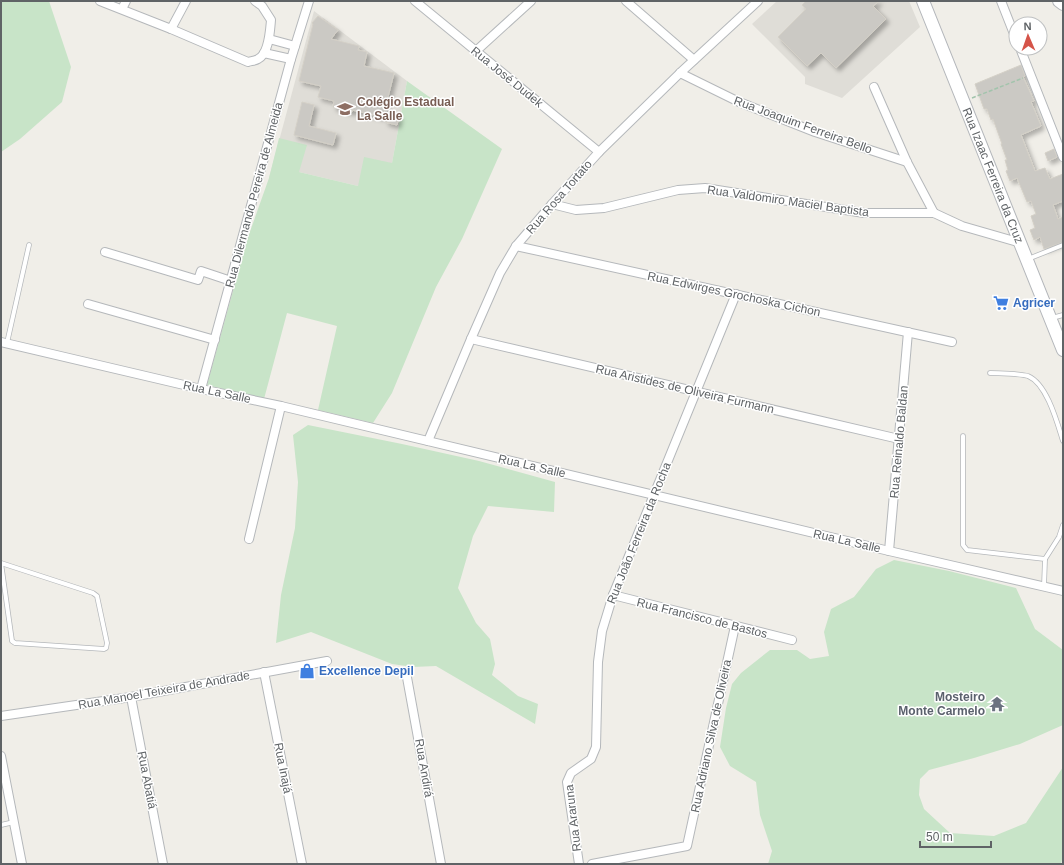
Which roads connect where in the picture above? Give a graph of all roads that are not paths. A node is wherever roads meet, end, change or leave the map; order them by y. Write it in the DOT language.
graph roads {
  1 [pos="100,1"];
  2 [pos="126,1"];
  3 [pos="186,1"];
  4 [pos="255,1"];
  5 [pos="309,1"];
  6 [pos="415,1"];
  7 [pos="531,1"];
  8 [pos="626,1"];
  9 [pos="758,1"];
  10 [pos="923,1"];
  11 [pos="1001,1"];
  12 [pos="1059,1"];
  13 [pos="1063,4"];
  14 [pos="122,9"];
  15 [pos="1008,19"];
  16 [pos="171,29"];
  17 [pos="269,40"];
  18 [pos="295,46"];
  19 [pos="476,51"];
  20 [pos="264,53"];
  21 [pos="1023,56"];
  22 [pos="291,59"];
  23 [pos="694,60"];
  24 [pos="680,73"];
  25 [pos="874,87"];
  26 [pos="599,152"];
  27 [pos="1063,157"];
  28 [pos="906,162"];
  29 [pos="552,204"];
  30 [pos="934,213"];
  31 [pos="1021,243"];
  32 [pos="29,245"];
  33 [pos="516,246"];
  34 [pos="1063,246"];
  35 [pos="105,252"];
  36 [pos="1027,259"];
  37 [pos="231,281"];
  38 [pos="736,294"];
  39 [pos="88,304"];
  40 [pos="1063,314"];
  41 [pos="1051,319"];
  42 [pos="908,332"];
  43 [pos="470,339"];
  44 [pos="214,340"];
  45 [pos="4,342"];
  46 [pos="952,342"];
  47 [pos="1063,350"];
  48 [pos="990,373"];
  49 [pos="201,389"];
  50 [pos="696,391"];
  51 [pos="281,406"];
  52 [pos="963,436"];
  53 [pos="899,439"];
  54 [pos="428,441"];
  55 [pos="1063,441"];
  56 [pos="653,495"];
  57 [pos="1063,525"];
  58 [pos="249,539"];
  59 [pos="889,551"];
  60 [pos="1045,559"];
  61 [pos="1,563"];
  62 [pos="1044,587"];
  63 [pos="1063,591"];
  64 [pos="613,595"];
  65 [pos="735,626"];
  66 [pos="792,640"];
  67 [pos="327,661"];
  68 [pos="264,672"];
  69 [pos="406,672"];
  70 [pos="130,697"];
  71 [pos="1,716"];
  72 [pos="1,756"];
  73 [pos="571,774"];
  74 [pos="14,822"];
  75 [pos="1,825"];
  76 [pos="22,864"];
  77 [pos="163,864"];
  78 [pos="302,864"];
  79 [pos="441,864"];
  80 [pos="579,864"];
  81 [pos="592,864"];
  1 -- 14 [label="street"];
  2 -- 14 [label="street"];
  3 -- 16 [label="street"];
  4 -- 17 [label="street"];
  5 -- 18 [label="street, Rua Dilermando Pereira de Almeida"];
  6 -- 19 [label="street, Rua José Dudek"];
  7 -- 19 [label="street"];
  8 -- 23 [label="street"];
  9 -- 23 [label="street, Rua Rosa Tortato"];
  10 -- 31 [label="main road, Rua Izaac Ferreira da Cruz"];
  11 -- 15 [label="street"];
  12 -- 13 [label="main road"];
  14 -- 16 [label="street"];
  16 -- 20 [label="street"];
  17 -- 18 [label="street"];
  17 -- 20 [label="street"];
  18 -- 22 [label="street, Rua Dilermando Pereira de Almeida"];
  19 -- 26 [label="street, Rua José Dudek"];
  20 -- 22 [label="street"];
  21 -- 27 [label="street"];
  22 -- 37 [label="street, Rua Dilermando Pereira de Almeida"];
  23 -- 24 [label="street, Rua Rosa Tortato"];
  24 -- 26 [label="street, Rua Rosa Tortato"];
  24 -- 28 [label="street, Rua Joaquim Ferreira Bello"];
  25 -- 28 [label="street"];
  26 -- 29 [label="street, Rua Rosa Tortato"];
  28 -- 30 [label="street"];
  29 -- 30 [label="street, Rua Valdomiro Maciel Baptista"];
  29 -- 33 [label="street, Rua Rosa Tortato"];
  30 -- 31 [label="street, Rua Valdomiro Maciel Baptista"];
  31 -- 36 [label="main road, Rua Izaac Ferreira da Cruz"];
  32 -- 45 [label="lane"];
  33 -- 38 [label="street, Rua Edwirges Grochoska Cichon"];
  33 -- 43 [label="street, Rua Rosa Tortato"];
  34 -- 36 [label="lane"];
  35 -- 37 [label="street"];
  36 -- 41 [label="main road, Rua Izaac Ferreira da Cruz"];
  37 -- 44 [label="street, Rua Dilermando Pereira de Almeida"];
  38 -- 42 [label="street, Rua Edwirges Grochoska Cichon"];
  38 -- 50 [label="street, Rua João Ferreira da Rocha"];
  39 -- 44 [label="street"];
  40 -- 41 [label="lane"];
  41 -- 47 [label="main road, Rua Izaac Ferreira da Cruz"];
  42 -- 46 [label="street, Rua Edwirges Grochoska Cichon"];
  42 -- 53 [label="street, Rua Reinaldo Baldan"];
  43 -- 50 [label="street, Rua Aristides de Oliveira Furmann"];
  43 -- 54 [label="street, Rua Rosa Tortato"];
  44 -- 49 [label="street, Rua Dilermando Pereira de Almeida"];
  45 -- 49 [label="street, Rua La Salle"];
  48 -- 55 [label="lane"];
  49 -- 51 [label="street, Rua La Salle"];
  50 -- 53 [label="street, Rua Aristides de Oliveira Furmann"];
  50 -- 56 [label="street, Rua João Ferreira da Rocha"];
  51 -- 54 [label="street, Rua La Salle"];
  51 -- 58 [label="street"];
  52 -- 60 [label="lane"];
  53 -- 59 [label="street, Rua Reinaldo Baldan"];
  54 -- 56 [label="street, Rua La Salle"];
  56 -- 59 [label="street, Rua La Salle"];
  56 -- 64 [label="street, Rua João Ferreira da Rocha"];
  57 -- 60 [label="lane"];
  59 -- 62 [label="street, Rua La Salle"];
  60 -- 62 [label="lane"];
  61 -- 61 [label="lane"];
  62 -- 63 [label="street, Rua La Salle"];
  64 -- 65 [label="street, Rua Francisco de Bastos"];
  64 -- 73 [label="street, Rua João Ferreira da Rocha"];
  65 -- 66 [label="street, Rua Francisco de Bastos"];
  65 -- 81 [label="street, Rua Adriano Silva de Oliveira"];
  67 -- 68 [label="street, Rua Manoel Teixeira de Andrade"];
  68 -- 70 [label="street, Rua Manoel Teixeira de Andrade"];
  68 -- 78 [label="street, Rua Inajá"];
  69 -- 79 [label="street, Rua Andirá"];
  70 -- 71 [label="street, Rua Manoel Teixeira de Andrade"];
  70 -- 77 [label="street, Rua Abatiá"];
  72 -- 74 [label="street"];
  73 -- 80 [label="street, Rua Araruna"];
  74 -- 75 [label="lane"];
  74 -- 76 [label="street"];
}
